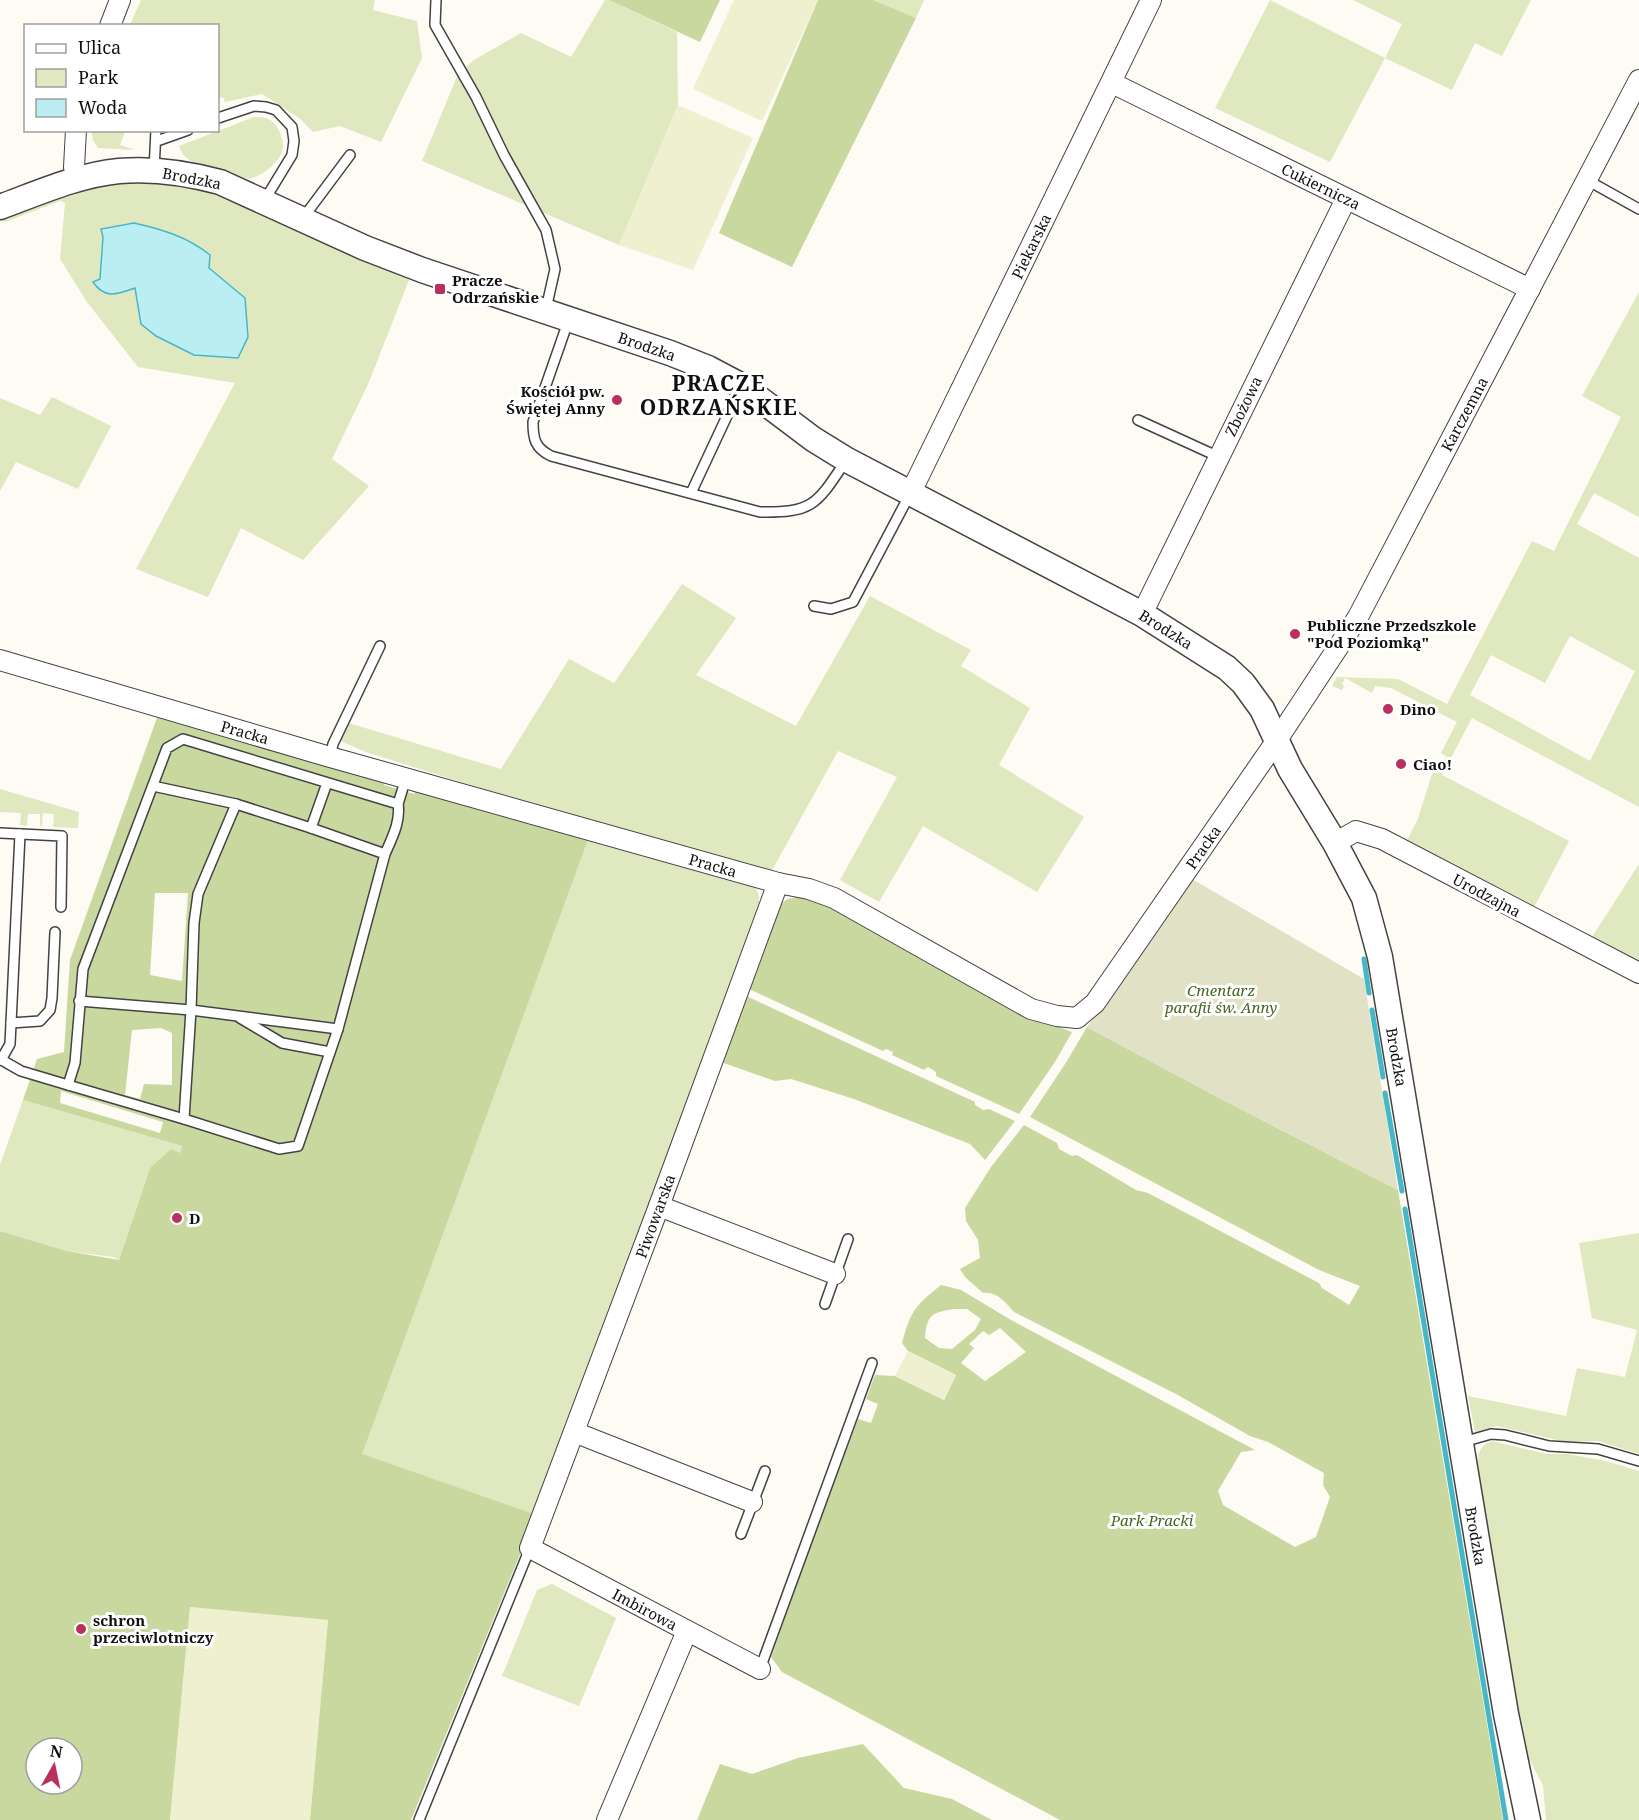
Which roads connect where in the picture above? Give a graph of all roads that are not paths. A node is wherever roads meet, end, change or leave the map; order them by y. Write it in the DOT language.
graph roads {
  1 [pos="120,0"];
  2 [pos="436,0"];
  3 [pos="1151,0"];
  4 [pos="111,24"];
  5 [pos="1112,82"];
  6 [pos="1638,86"];
  7 [pos="219,118"];
  8 [pos="76,132"];
  9 [pos="156,132"];
  10 [pos="182,132"];
  11 [pos="157,141"];
  12 [pos="350,155"];
  13 [pos="154,171"];
  14 [pos="78,180"];
  15 [pos="1587,180"];
  16 [pos="1346,199"];
  17 [pos="264,201"];
  18 [pos="0,207"];
  19 [pos="1639,209"];
  20 [pos="303,218"];
  21 [pos="1530,289"];
  22 [pos="545,311"];
  23 [pos="569,319"];
  24 [pos="744,387"];
  25 [pos="1138,420"];
  26 [pos="1219,457"];
  27 [pos="846,460"];
  28 [pos="911,492"];
  29 [pos="691,493"];
  30 [pos="814,606"];
  31 [pos="1142,614"];
  32 [pos="380,646"];
  33 [pos="0,660"];
  34 [pos="1277,741"];
  35 [pos="330,757"];
  36 [pos="406,778"];
  37 [pos="327,783"];
  38 [pos="153,786"];
  39 [pos="236,804"];
  40 [pos="398,804"];
  41 [pos="311,828"];
  42 [pos="0,833"];
  43 [pos="20,834"];
  44 [pos="1335,843"];
  45 [pos="385,854"];
  46 [pos="778,883"];
  47 [pos="61,907"];
  48 [pos="55,932"];
  49 [pos="1639,973"];
  50 [pos="80,1002"];
  51 [pos="191,1010"];
  52 [pos="235,1015"];
  53 [pos="11,1023"];
  54 [pos="338,1029"];
  55 [pos="330,1052"];
  56 [pos="1,1059"];
  57 [pos="68,1085"];
  58 [pos="184,1119"];
  59 [pos="659,1206"];
  60 [pos="848,1239"];
  61 [pos="835,1274"];
  62 [pos="825,1304"];
  63 [pos="872,1363"];
  64 [pos="574,1432"];
  65 [pos="1461,1442"];
  66 [pos="1639,1461"];
  67 [pos="765,1471"];
  68 [pos="753,1502"];
  69 [pos="741,1534"];
  70 [pos="530,1548"];
  71 [pos="687,1630"];
  72 [pos="760,1669"];
  73 [pos="419,1820"];
  74 [pos="607,1820"];
  75 [pos="1528,1820"];
  1 -- 4 [label="street"];
  2 -- 22 [label="lane"];
  3 -- 5 [label="street, Piekarska"];
  5 -- 16 [label="street, Cukiernicza"];
  5 -- 28 [label="street, Piekarska"];
  6 -- 15 [label="street, Karczemna"];
  7 -- 17 [label="lane"];
  8 -- 14 [label="street"];
  9 -- 11 [label="lane"];
  10 -- 11 [label="lane"];
  11 -- 13 [label="lane"];
  12 -- 20 [label="lane"];
  13 -- 14 [label="street, Brodzka"];
  13 -- 17 [label="street, Brodzka"];
  14 -- 18 [label="street, Brodzka"];
  15 -- 19 [label="lane"];
  15 -- 21 [label="street, Karczemna"];
  16 -- 21 [label="street, Cukiernicza"];
  16 -- 26 [label="street, Zbożowa"];
  17 -- 20 [label="street, Brodzka"];
  20 -- 22 [label="street, Brodzka"];
  21 -- 34 [label="street, Karczemna"];
  22 -- 23 [label="street, Brodzka"];
  23 -- 24 [label="street, Brodzka"];
  23 -- 29 [label="lane"];
  24 -- 27 [label="street, Brodzka"];
  24 -- 29 [label="lane"];
  25 -- 26 [label="lane"];
  26 -- 31 [label="street, Zbożowa"];
  27 -- 28 [label="street, Brodzka"];
  27 -- 29 [label="lane"];
  28 -- 30 [label="lane"];
  28 -- 31 [label="street, Brodzka"];
  31 -- 34 [label="street, Brodzka"];
  32 -- 35 [label="lane"];
  33 -- 35 [label="street, Pracka"];
  34 -- 44 [label="street, Brodzka"];
  34 -- 46 [label="street, Pracka"];
  35 -- 36 [label="street, Pracka"];
  36 -- 40 [label="lane"];
  36 -- 46 [label="street, Pracka"];
  37 -- 38 [label="lane"];
  37 -- 40 [label="lane"];
  37 -- 41 [label="lane"];
  38 -- 39 [label="lane"];
  38 -- 50 [label="lane"];
  39 -- 41 [label="lane"];
  39 -- 51 [label="lane"];
  40 -- 45 [label="lane"];
  41 -- 45 [label="lane"];
  42 -- 43 [label="lane"];
  43 -- 47 [label="lane"];
  43 -- 53 [label="lane"];
  44 -- 49 [label="street, Urodzajna"];
  44 -- 65 [label="street, Brodzka"];
  45 -- 54 [label="lane"];
  46 -- 59 [label="street, Piwowarska"];
  48 -- 53 [label="lane"];
  50 -- 51 [label="lane"];
  50 -- 57 [label="lane"];
  51 -- 52 [label="lane"];
  51 -- 58 [label="lane"];
  52 -- 54 [label="lane"];
  52 -- 55 [label="lane"];
  53 -- 56 [label="lane"];
  54 -- 55 [label="lane"];
  55 -- 58 [label="lane"];
  56 -- 57 [label="lane"];
  57 -- 58 [label="lane"];
  59 -- 61 [label="street"];
  59 -- 64 [label="street, Piwowarska"];
  60 -- 61 [label="lane"];
  61 -- 62 [label="lane"];
  63 -- 72 [label="lane"];
  64 -- 68 [label="street"];
  64 -- 70 [label="street, Piwowarska"];
  65 -- 66 [label="lane"];
  65 -- 75 [label="street, Brodzka"];
  67 -- 68 [label="lane"];
  68 -- 69 [label="lane"];
  70 -- 71 [label="street, Imbirowa"];
  70 -- 73 [label="lane"];
  71 -- 72 [label="street, Imbirowa"];
  71 -- 74 [label="street"];
}
